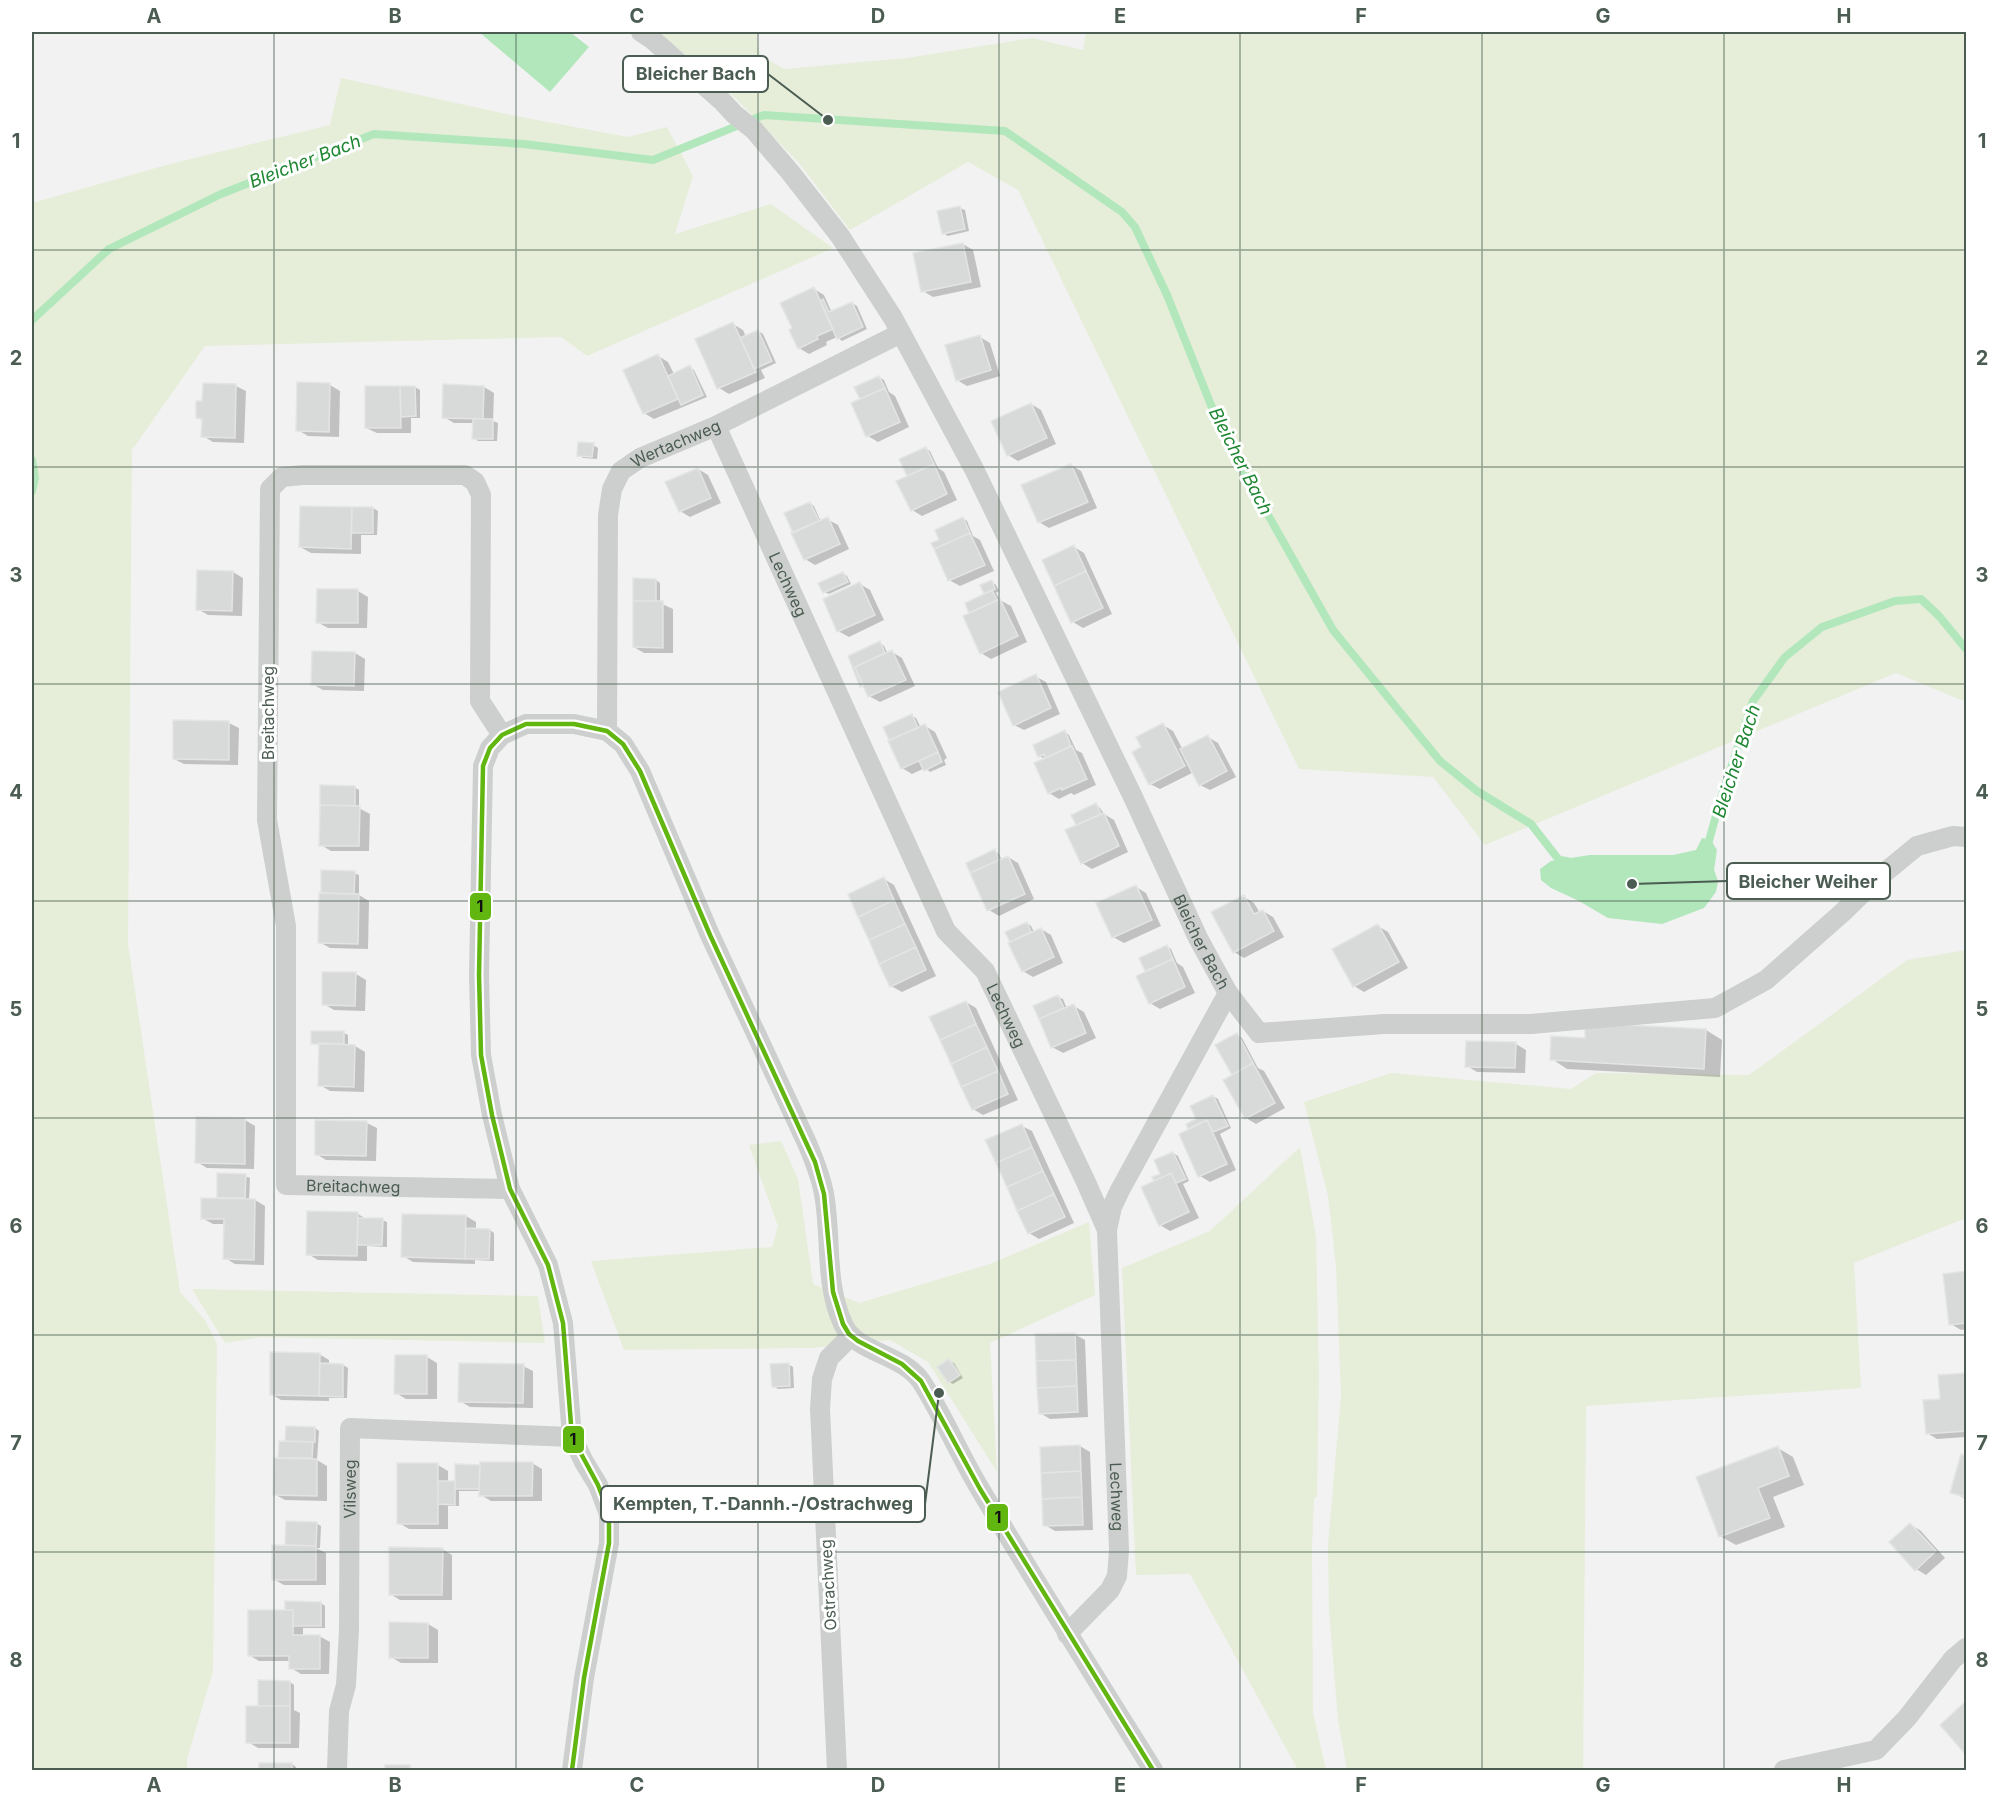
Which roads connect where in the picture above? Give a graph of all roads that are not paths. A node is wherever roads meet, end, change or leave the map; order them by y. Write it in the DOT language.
graph roads {
  1 [pos="641,32"];
  2 [pos="901,333"];
  3 [pos="716,426"];
  4 [pos="607,731"];
  5 [pos="502,735"];
  6 [pos="1966,837"];
  7 [pos="1228,993"];
  8 [pos="510,1189"];
  9 [pos="1107,1230"];
  10 [pos="850,1336"];
  11 [pos="572,1437"];
  12 [pos="1067,1634"];
  13 [pos="1966,1648"];
  14 [pos="337,1770"];
  15 [pos="572,1770"];
  16 [pos="837,1770"];
  17 [pos="1153,1770"];
  18 [pos="1784,1770"];
  1 -- 2 [label="street, Bleicher Bach"];
  2 -- 3 [label="street, Wertachweg"];
  2 -- 7 [label="street, Bleicher Bach"];
  3 -- 4 [label="street, Wertachweg"];
  3 -- 9 [label="street, Lechweg"];
  4 -- 5 [label="street"];
  4 -- 10 [label="street"];
  5 -- 8 [label="street"];
  5 -- 8 [label="street, Breitachweg"];
  6 -- 7 [label="street"];
  7 -- 9 [label="street, Bleicher Bach"];
  8 -- 11 [label="street"];
  9 -- 12 [label="street, Lechweg"];
  10 -- 12 [label="street"];
  10 -- 16 [label="street, Ostrachweg"];
  11 -- 14 [label="street, Vilsweg"];
  11 -- 15 [label="street"];
  12 -- 17 [label="street"];
  13 -- 18 [label="street"];
}
